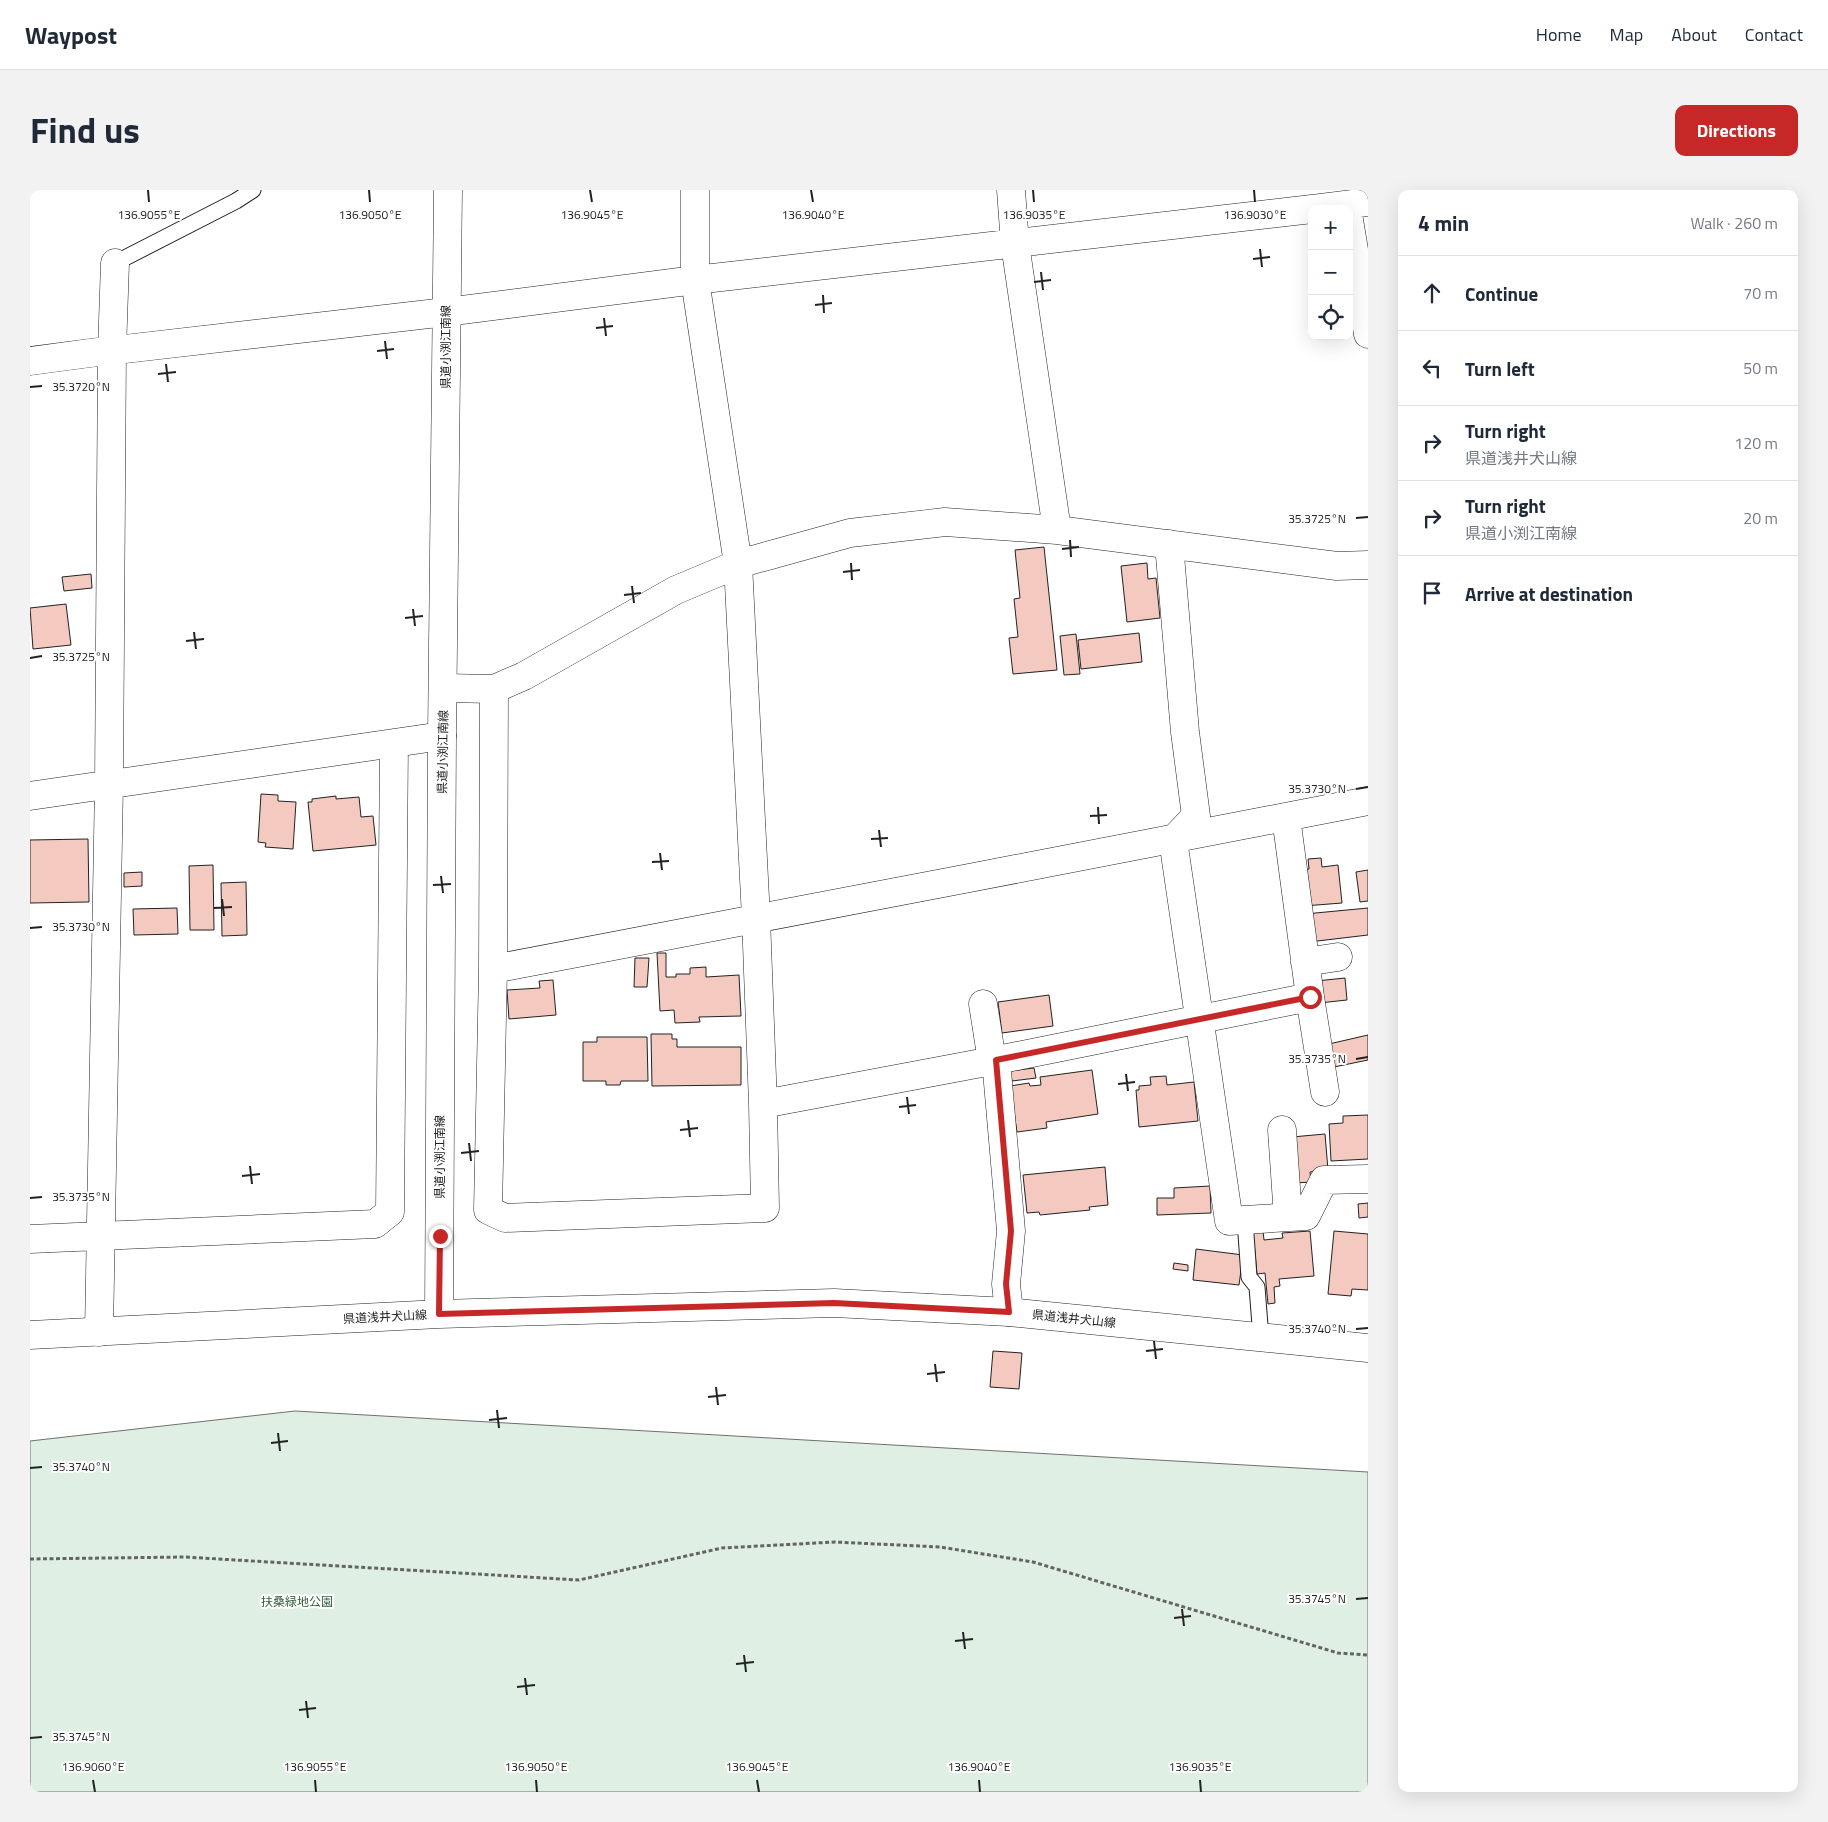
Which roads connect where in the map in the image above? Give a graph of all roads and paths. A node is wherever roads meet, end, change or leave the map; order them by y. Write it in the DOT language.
graph roads {
  1 [pos="253,190"];
  2 [pos="448,190"];
  3 [pos="695,190"];
  4 [pos="1010,190"];
  5 [pos="1308,209"];
  6 [pos="1353,209"];
  7 [pos="1015,244"];
  8 [pos="114,263"];
  9 [pos="695,280"];
  10 [pos="446,312"];
  11 [pos="1368,334"];
  12 [pos="112,350"];
  13 [pos="30,361"];
  14 [pos="1058,530"];
  15 [pos="1169,544"];
  16 [pos="738,564"];
  17 [pos="1368,565"];
  18 [pos="444,688"];
  19 [pos="494,689"];
  20 [pos="442,736"];
  21 [pos="394,744"];
  22 [pos="109,784"];
  23 [pos="30,796"];
  24 [pos="1368,801"];
  25 [pos="1286,817"];
  26 [pos="1173,840"];
  27 [pos="756,918"];
  28 [pos="1338,957"];
  29 [pos="1305,962"];
  30 [pos="493,970"];
  31 [pos="1310,997"];
  32 [pos="983,1004"];
  33 [pos="1200,1019"];
  34 [pos="994,1061"];
  35 [pos="1325,1092"];
  36 [pos="763,1104"];
  37 [pos="1282,1130"];
  38 [pos="1368,1179"];
  39 [pos="1288,1217"];
  40 [pos="1244,1220"];
  41 [pos="101,1236"];
  42 [pos="30,1239"];
  43 [pos="1009,1312"];
  44 [pos="439,1314"];
  45 [pos="99,1332"];
  46 [pos="30,1336"];
  47 [pos="1260,1338"];
  48 [pos="1368,1348"];
  49 [pos="30,1559"];
  50 [pos="1368,1655"];
  1 -- 8 [label="lane"];
  2 -- 10 [label="street, 県道小渕江南線"];
  3 -- 9 [label="street"];
  4 -- 7 [label="street"];
  5 -- 7 [label="street"];
  6 -- 11 [label="street"];
  7 -- 9 [label="street"];
  7 -- 14 [label="street"];
  8 -- 12 [label="street"];
  9 -- 10 [label="street"];
  9 -- 16 [label="street"];
  10 -- 12 [label="street"];
  10 -- 18 [label="street, 県道小渕江南線"];
  12 -- 13 [label="street"];
  12 -- 22 [label="street"];
  14 -- 15 [label="street"];
  14 -- 16 [label="street"];
  15 -- 17 [label="street"];
  15 -- 26 [label="street"];
  16 -- 19 [label="street"];
  16 -- 27 [label="street"];
  18 -- 19 [label="street"];
  18 -- 20 [label="street, 県道小渕江南線"];
  19 -- 30 [label="street"];
  20 -- 21 [label="street"];
  20 -- 44 [label="street, 県道小渕江南線"];
  21 -- 22 [label="street"];
  21 -- 41 [label="street"];
  22 -- 23 [label="street"];
  22 -- 41 [label="street"];
  24 -- 25 [label="street"];
  25 -- 26 [label="street"];
  25 -- 29 [label="street"];
  26 -- 27 [label="street"];
  26 -- 33 [label="street"];
  27 -- 30 [label="street"];
  27 -- 36 [label="street"];
  28 -- 29 [label="street"];
  29 -- 31 [label="street"];
  30 -- 36 [label="street"];
  31 -- 33 [label="street"];
  31 -- 35 [label="street"];
  32 -- 34 [label="street"];
  33 -- 34 [label="street"];
  33 -- 40 [label="street"];
  34 -- 36 [label="street"];
  34 -- 43 [label="street"];
  37 -- 39 [label="street"];
  38 -- 39 [label="street"];
  39 -- 40 [label="street"];
  40 -- 47 [label="lane"];
  41 -- 42 [label="street"];
  41 -- 45 [label="street"];
  43 -- 44 [label="street, 県道浅井犬山線"];
  43 -- 47 [label="street, 県道浅井犬山線"];
  44 -- 45 [label="street, 県道浅井犬山線"];
  45 -- 46 [label="street, 県道浅井犬山線"];
  47 -- 48 [label="street, 県道浅井犬山線"];
  49 -- 50 [label="path"];
}
